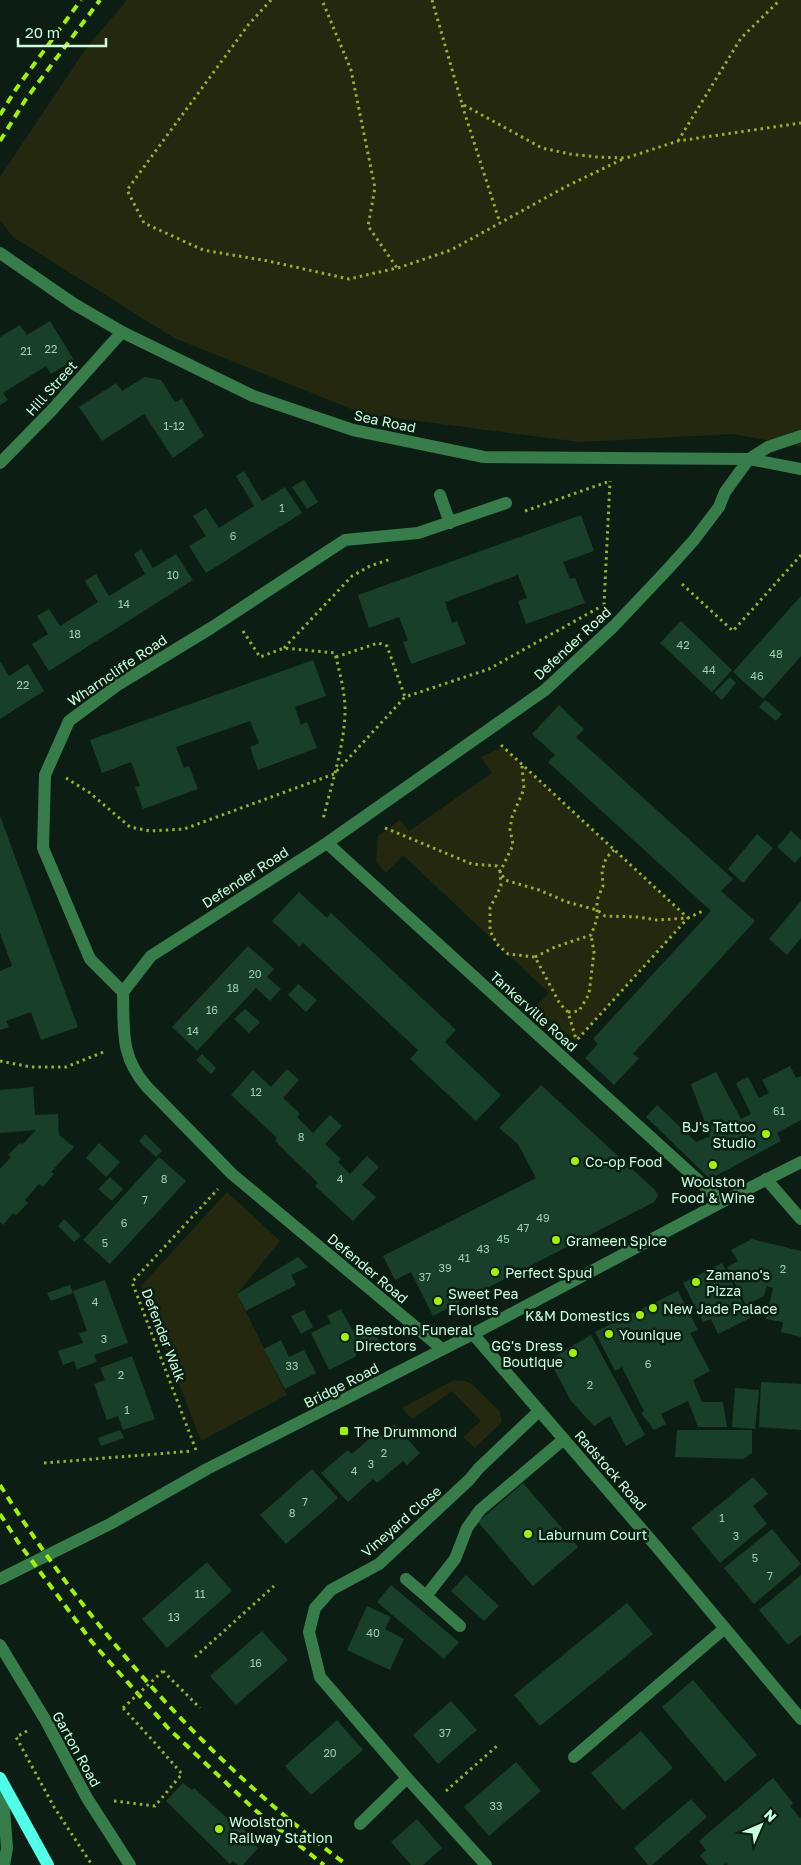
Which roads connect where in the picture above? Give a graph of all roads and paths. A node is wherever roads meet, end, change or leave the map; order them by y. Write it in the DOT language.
graph roads {
  1 [pos="271,0"];
  2 [pos="322,0"];
  3 [pos="432,0"];
  4 [pos="780,0"];
  5 [pos="462,104"];
  6 [pos="801,123"];
  7 [pos="678,141"];
  8 [pos="626,158"];
  9 [pos="500,223"];
  10 [pos="0,252"];
  11 [pos="397,268"];
  12 [pos="122,332"];
  13 [pos="801,436"];
  14 [pos="612,458"];
  15 [pos="749,459"];
  16 [pos="0,463"];
  17 [pos="801,469"];
  18 [pos="610,481"];
  19 [pos="440,495"];
  20 [pos="506,503"];
  21 [pos="450,523"];
  22 [pos="801,554"];
  23 [pos="396,556"];
  24 [pos="667,570"];
  25 [pos="604,606"];
  26 [pos="232,614"];
  27 [pos="622,617"];
  28 [pos="284,648"];
  29 [pos="336,657"];
  30 [pos="405,696"];
  31 [pos="486,731"];
  32 [pos="522,765"];
  33 [pos="48,767"];
  34 [pos="334,774"];
  35 [pos="361,818"];
  36 [pos="322,846"];
  37 [pos="614,850"];
  38 [pos="500,872"];
  39 [pos="597,910"];
  40 [pos="705,910"];
  41 [pos="688,918"];
  42 [pos="591,936"];
  43 [pos="535,957"];
  44 [pos="123,992"];
  45 [pos="568,1012"];
  46 [pos="576,1041"];
  47 [pos="125,1046"];
  48 [pos="562,1057"];
  49 [pos="0,1061"];
  50 [pos="801,1162"];
  51 [pos="232,1174"];
  52 [pos="766,1179"];
  53 [pos="722,1202"];
  54 [pos="801,1219"];
  55 [pos="473,1334"];
  56 [pos="442,1349"];
  57 [pos="540,1411"];
  58 [pos="564,1439"];
  59 [pos="196,1450"];
  60 [pos="44,1463"];
  61 [pos="207,1469"];
  62 [pos="0,1579"];
  63 [pos="406,1579"];
  64 [pos="274,1586"];
  65 [pos="426,1596"];
  66 [pos="460,1626"];
  67 [pos="725,1628"];
  68 [pos="0,1645"];
  69 [pos="195,1656"];
  70 [pos="200,1708"];
  71 [pos="801,1719"];
  72 [pos="46,1722"];
  73 [pos="498,1745"];
  74 [pos="574,1757"];
  75 [pos="406,1778"];
  76 [pos="1,1780"];
  77 [pos="86,1798"];
  78 [pos="430,1805"];
  79 [pos="360,1824"];
  80 [pos="4,1865"];
  81 [pos="48,1865"];
  82 [pos="92,1865"];
  83 [pos="130,1865"];
  84 [pos="486,1865"];
  1 -- 11 [label="path"];
  2 -- 11 [label="path"];
  3 -- 5 [label="path"];
  4 -- 7 [label="path"];
  5 -- 8 [label="path"];
  5 -- 9 [label="path"];
  6 -- 7 [label="path"];
  7 -- 8 [label="path"];
  8 -- 9 [label="path"];
  9 -- 11 [label="path"];
  10 -- 12 [label="street, Sea Road"];
  12 -- 14 [label="street, Sea Road"];
  12 -- 16 [label="street, Hill Street"];
  13 -- 15 [label="street"];
  14 -- 15 [label="street, Sea Road"];
  14 -- 18 [label="path"];
  15 -- 17 [label="street, Sea Road"];
  15 -- 24 [label="street, Defender Road"];
  18 -- 20 [label="path"];
  18 -- 25 [label="path"];
  19 -- 21 [label="street"];
  20 -- 21 [label="street, Wharncliffe Road"];
  21 -- 26 [label="street, Wharncliffe Road"];
  22 -- 24 [label="path"];
  23 -- 28 [label="path"];
  24 -- 27 [label="street, Defender Road"];
  25 -- 27 [label="path"];
  25 -- 30 [label="path"];
  26 -- 28 [label="path"];
  26 -- 33 [label="street, Wharncliffe Road"];
  27 -- 31 [label="street, Defender Road"];
  28 -- 29 [label="path"];
  29 -- 30 [label="path"];
  29 -- 34 [label="path"];
  30 -- 34 [label="path"];
  31 -- 32 [label="path"];
  31 -- 35 [label="street, Defender Road"];
  32 -- 37 [label="path"];
  32 -- 38 [label="path"];
  33 -- 34 [label="path"];
  33 -- 44 [label="street, Wharncliffe Road"];
  34 -- 36 [label="path"];
  35 -- 36 [label="street, Defender Road"];
  35 -- 38 [label="path"];
  36 -- 44 [label="street, Defender Road"];
  36 -- 48 [label="street, Tankerville Road"];
  37 -- 39 [label="path"];
  37 -- 41 [label="path"];
  38 -- 39 [label="path"];
  38 -- 43 [label="path"];
  39 -- 41 [label="path"];
  39 -- 42 [label="path"];
  40 -- 41 [label="path"];
  41 -- 46 [label="path"];
  42 -- 43 [label="path"];
  42 -- 45 [label="path"];
  43 -- 45 [label="path"];
  44 -- 47 [label="street, Defender Road"];
  45 -- 46 [label="path"];
  46 -- 48 [label="path"];
  47 -- 49 [label="path"];
  47 -- 51 [label="street, Defender Road"];
  48 -- 53 [label="street, Tankerville Road"];
  50 -- 52 [label="street, Bridge Road"];
  51 -- 56 [label="street, Defender Road"];
  51 -- 59 [label="path, Defender Walk"];
  52 -- 53 [label="street, Bridge Road"];
  52 -- 54 [label="street"];
  53 -- 55 [label="street, Bridge Road"];
  55 -- 56 [label="street, Bridge Road"];
  55 -- 57 [label="street, Radstock Road"];
  56 -- 61 [label="street, Bridge Road"];
  57 -- 58 [label="street, Radstock Road"];
  57 -- 75 [label="street, Vineyard Close"];
  58 -- 65 [label="street"];
  58 -- 67 [label="street, Radstock Road"];
  59 -- 60 [label="path"];
  59 -- 61 [label="path"];
  61 -- 62 [label="street, Bridge Road"];
  63 -- 65 [label="street"];
  64 -- 69 [label="path"];
  65 -- 66 [label="street"];
  67 -- 71 [label="street, Radstock Road"];
  67 -- 74 [label="street"];
  68 -- 72 [label="street, Garton Road"];
  70 -- 77 [label="path, bridge"];
  72 -- 77 [label="street, Garton Road"];
  72 -- 82 [label="path"];
  73 -- 78 [label="path"];
  75 -- 78 [label="street, Vineyard Close"];
  75 -- 79 [label="street"];
  76 -- 80 [label="street"];
  76 -- 81 [label="main road"];
  77 -- 83 [label="street, Garton Road"];
  78 -- 84 [label="street, Vineyard Close"];
}
